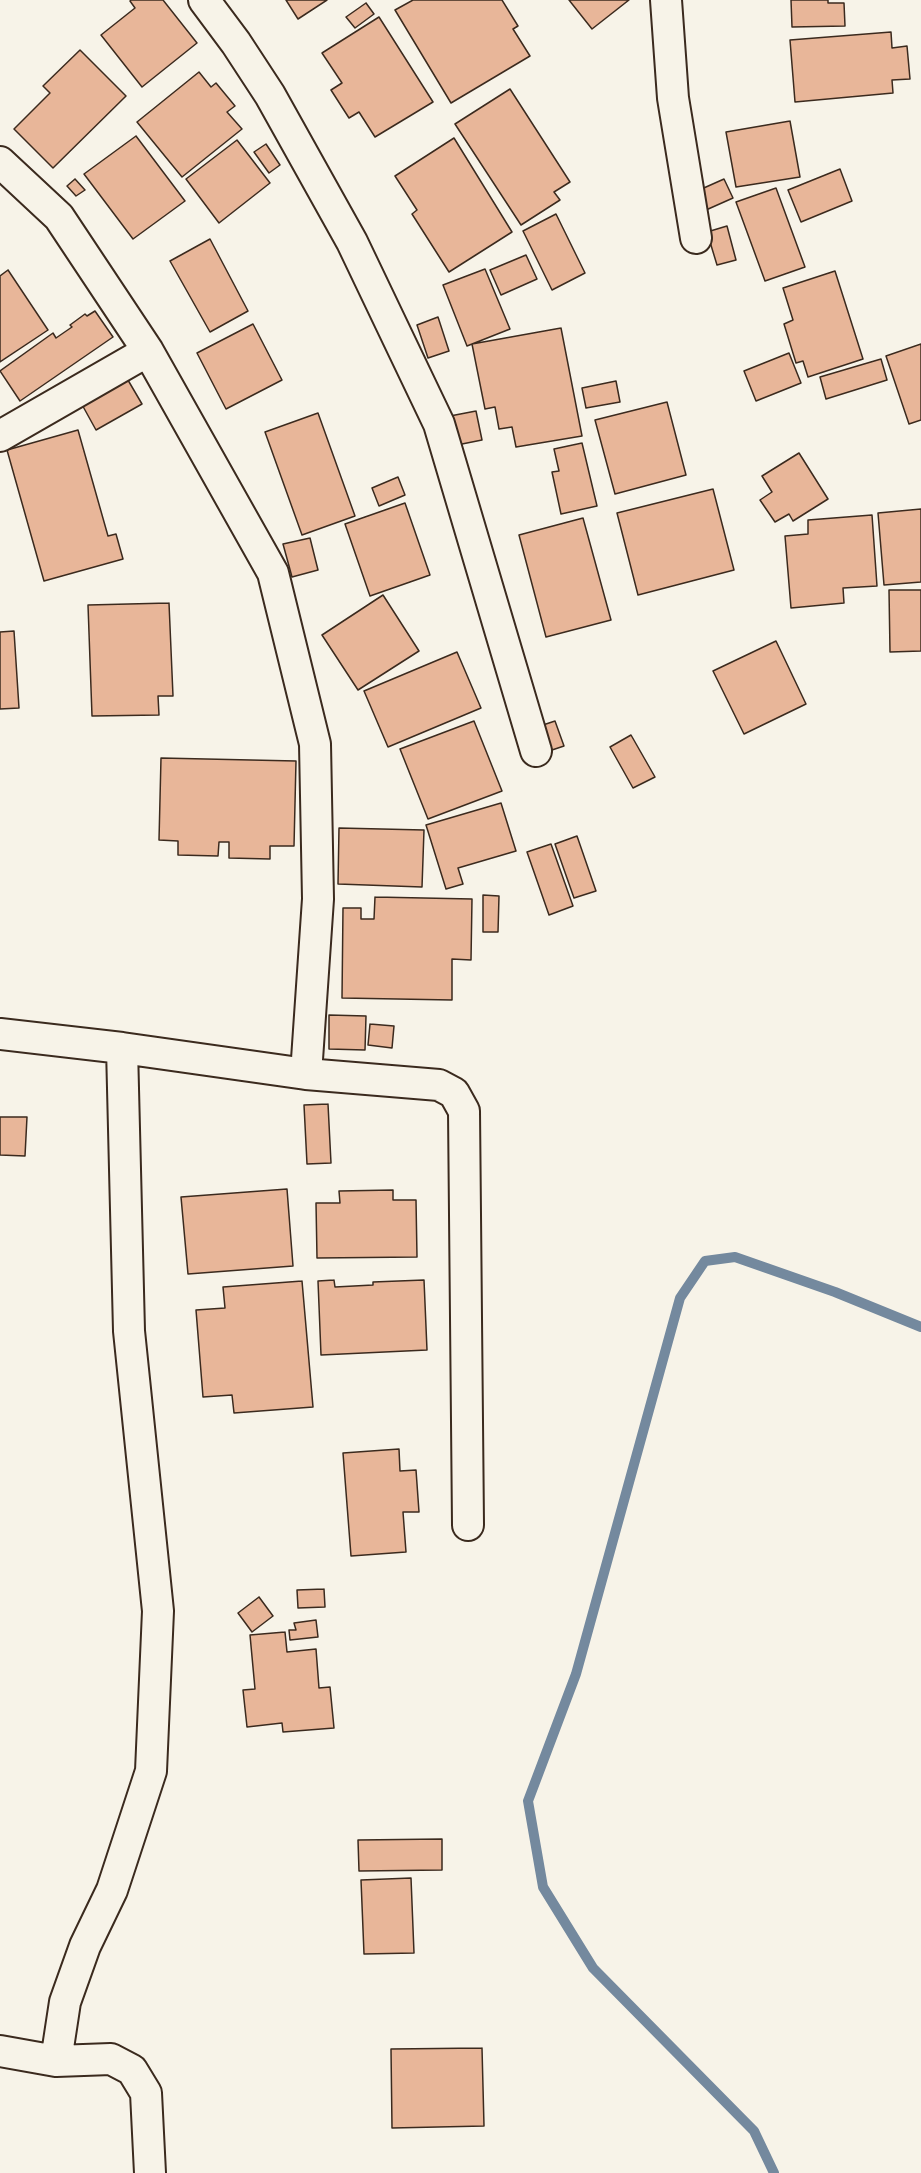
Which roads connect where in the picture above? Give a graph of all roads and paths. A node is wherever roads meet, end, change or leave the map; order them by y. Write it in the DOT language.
graph roads {
  1 [pos="204,0"];
  2 [pos="666,0"];
  3 [pos="0,162"];
  4 [pos="696,238"];
  5 [pos="148,351"];
  6 [pos="0,436"];
  7 [pos="536,752"];
  8 [pos="0,1034"];
  9 [pos="122,1048"];
  10 [pos="306,1074"];
  11 [pos="468,1525"];
  12 [pos="0,2051"];
  13 [pos="56,2061"];
  14 [pos="150,2173"];
  1 -- 7 [label="street"];
  2 -- 4 [label="street"];
  3 -- 5 [label="street"];
  5 -- 6 [label="street"];
  5 -- 10 [label="street"];
  8 -- 9 [label="street"];
  9 -- 10 [label="street"];
  9 -- 13 [label="street"];
  10 -- 11 [label="street"];
  12 -- 13 [label="street"];
  13 -- 14 [label="street"];
}
